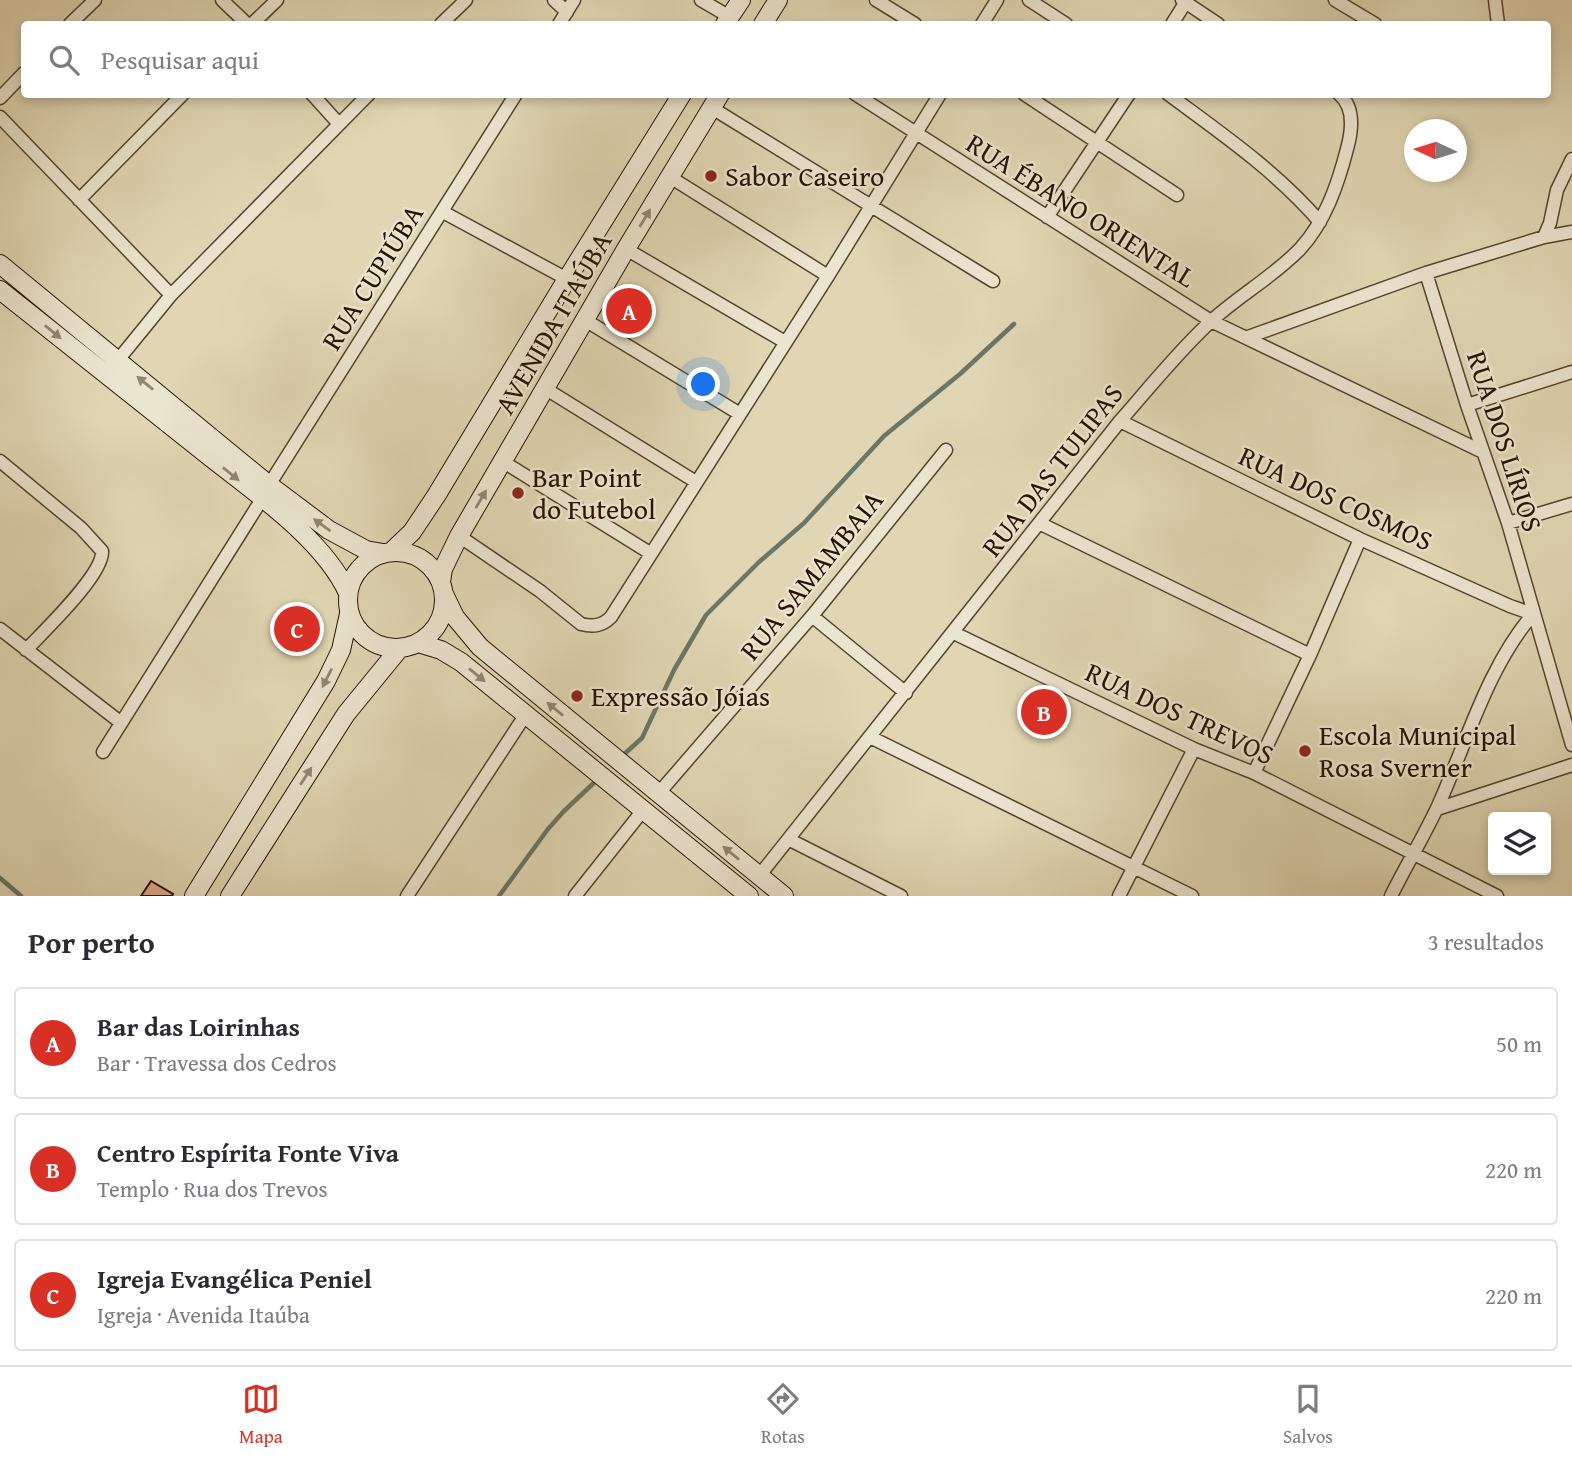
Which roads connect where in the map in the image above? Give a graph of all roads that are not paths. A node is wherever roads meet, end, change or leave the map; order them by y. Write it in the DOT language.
graph roads {
  1 [pos="95,0"];
  2 [pos="222,0"];
  3 [pos="276,0"];
  4 [pos="466,0"];
  5 [pos="554,0"];
  6 [pos="575,0"];
  7 [pos="701,0"];
  8 [pos="741,0"];
  9 [pos="778,0"];
  10 [pos="876,0"];
  11 [pos="997,0"];
  12 [pos="1029,0"];
  13 [pos="1335,0"];
  14 [pos="1495,0"];
  15 [pos="1185,1"];
  16 [pos="567,12"];
  17 [pos="73,21"];
  18 [pos="246,21"];
  19 [pos="253,21"];
  20 [pos="444,21"];
  21 [pos="561,21"];
  22 [pos="728,21"];
  23 [pos="765,21"];
  24 [pos="910,21"];
  25 [pos="984,21"];
  26 [pos="1061,21"];
  27 [pos="1174,21"];
  28 [pos="1214,21"];
  29 [pos="1370,21"];
  30 [pos="1498,21"];
  31 [pos="21,75"];
  32 [pos="0,98"];
  33 [pos="179,98"];
  34 [pos="316,98"];
  35 [pos="365,98"];
  36 [pos="514,98"];
  37 [pos="680,98"];
  38 [pos="861,98"];
  39 [pos="938,98"];
  40 [pos="1030,98"];
  41 [pos="1127,98"];
  42 [pos="1173,98"];
  43 [pos="1343,98"];
  44 [pos="716,101"];
  45 [pos="0,117"];
  46 [pos="339,124"];
  47 [pos="916,135"];
  48 [pos="1099,143"];
  49 [pos="1572,159"];
  50 [pos="670,177"];
  51 [pos="1177,195"];
  52 [pos="79,200"];
  53 [pos="871,208"];
  54 [pos="443,212"];
  55 [pos="1047,217"];
  56 [pos="1320,222"];
  57 [pos="1572,232"];
  58 [pos="1544,237"];
  59 [pos="626,249"];
  60 [pos="0,264"];
  61 [pos="1426,273"];
  62 [pos="828,276"];
  63 [pos="567,279"];
  64 [pos="993,281"];
  65 [pos="0,290"];
  66 [pos="171,295"];
  67 [pos="584,320"];
  68 [pos="1211,321"];
  69 [pos="1248,337"];
  70 [pos="785,342"];
  71 [pos="118,360"];
  72 [pos="1572,372"];
  73 [pos="546,389"];
  74 [pos="1467,405"];
  75 [pos="740,414"];
  76 [pos="1120,421"];
  77 [pos="946,450"];
  78 [pos="1483,452"];
  79 [pos="0,461"];
  80 [pos="502,461"];
  81 [pos="696,482"];
  82 [pos="266,492"];
  83 [pos="1572,504"];
  84 [pos="1508,523"];
  85 [pos="1041,524"];
  86 [pos="459,536"];
  87 [pos="1360,539"];
  88 [pos="388,552"];
  89 [pos="650,553"];
  90 [pos="442,588"];
  91 [pos="348,593"];
  92 [pos="349,614"];
  93 [pos="1533,614"];
  94 [pos="812,616"];
  95 [pos="0,629"];
  96 [pos="954,633"];
  97 [pos="418,643"];
  98 [pos="400,648"];
  99 [pos="26,650"];
  100 [pos="1310,654"];
  101 [pos="906,693"];
  102 [pos="526,714"];
  103 [pos="120,722"];
  104 [pos="870,737"];
  105 [pos="1572,745"];
  106 [pos="1194,749"];
  107 [pos="103,752"];
  108 [pos="1572,765"];
  109 [pos="1254,774"];
  110 [pos="260,789"];
  111 [pos="658,794"];
  112 [pos="287,806"];
  113 [pos="1437,808"];
  114 [pos="644,809"];
  115 [pos="244,814"];
  116 [pos="271,832"];
  117 [pos="790,840"];
  118 [pos="1412,854"];
  119 [pos="1133,868"];
  120 [pos="759,876"];
  121 [pos="745,895"];
  122 [pos="194,896"];
  123 [pos="230,896"];
  124 [pos="407,896"];
  125 [pos="575,896"];
  126 [pos="784,896"];
  127 [pos="900,896"];
  128 [pos="1119,896"];
  129 [pos="1192,896"];
  130 [pos="1391,896"];
  131 [pos="1497,896"];
  1 -- 17 [label="street"];
  2 -- 18 [label="street"];
  3 -- 19 [label="street"];
  4 -- 20 [label="street"];
  5 -- 16 [label="street"];
  6 -- 16 [label="street"];
  7 -- 22 [label="street"];
  8 -- 22 [label="street"];
  9 -- 23 [label="street"];
  10 -- 24 [label="street"];
  11 -- 25 [label="street"];
  12 -- 26 [label="street"];
  13 -- 29 [label="street"];
  14 -- 30 [label="street"];
  15 -- 27 [label="street"];
  15 -- 28 [label="street"];
  16 -- 21 [label="street"];
  31 -- 32 [label="street"];
  33 -- 52 [label="street"];
  34 -- 46 [label="street"];
  35 -- 46 [label="street"];
  36 -- 54 [label="street, RUA CUPIÚBA"];
  37 -- 63 [label="street, AVENIDA ITAÚBA"];
  38 -- 47 [label="street, RUA ÉBANO ORIENTAL"];
  39 -- 47 [label="street"];
  40 -- 48 [label="street"];
  41 -- 48 [label="street"];
  42 -- 56 [label="street"];
  43 -- 56 [label="street, RUA DAS TULIPAS"];
  44 -- 50 [label="street, AVENIDA ITAÚBA"];
  44 -- 53 [label="street"];
  45 -- 52 [label="street"];
  46 -- 66 [label="street"];
  47 -- 53 [label="street"];
  47 -- 55 [label="street, RUA ÉBANO ORIENTAL"];
  48 -- 51 [label="street"];
  48 -- 55 [label="street"];
  49 -- 58 [label="street"];
  59 -- 50 [label="street, AVENIDA ITAÚBA, one-way"];
  50 -- 62 [label="street"];
  52 -- 66 [label="street"];
  53 -- 62 [label="street"];
  53 -- 64 [label="street"];
  54 -- 63 [label="street"];
  54 -- 82 [label="street, RUA CUPIÚBA"];
  55 -- 68 [label="street, RUA ÉBANO ORIENTAL"];
  56 -- 68 [label="street, RUA DAS TULIPAS"];
  57 -- 58 [label="street"];
  58 -- 61 [label="street"];
  59 -- 67 [label="street, AVENIDA ITAÚBA"];
  59 -- 70 [label="street"];
  60 -- 71 [label="street"];
  61 -- 69 [label="street"];
  61 -- 74 [label="street, RUA DOS LÍRIOS"];
  62 -- 70 [label="street"];
  63 -- 88 [label="street, AVENIDA ITAÚBA"];
  65 -- 82 [label="street, one-way"];
  66 -- 71 [label="street"];
  67 -- 73 [label="street, AVENIDA ITAÚBA"];
  67 -- 75 [label="street"];
  68 -- 69 [label="street, RUA ÉBANO ORIENTAL"];
  68 -- 76 [label="street, RUA DAS TULIPAS"];
  69 -- 78 [label="street, RUA ÉBANO ORIENTAL"];
  70 -- 75 [label="street"];
  82 -- 71 [label="street, one-way"];
  72 -- 74 [label="street"];
  73 -- 80 [label="street, AVENIDA ITAÚBA"];
  73 -- 81 [label="street"];
  74 -- 78 [label="street, RUA DOS LÍRIOS"];
  75 -- 81 [label="street"];
  76 -- 85 [label="street, RUA DAS TULIPAS"];
  76 -- 87 [label="street, RUA DOS COSMOS"];
  77 -- 94 [label="street, RUA SAMAMBAIA"];
  78 -- 84 [label="street, RUA DOS LÍRIOS"];
  79 -- 99 [label="street"];
  86 -- 80 [label="street, AVENIDA ITAÚBA, one-way"];
  80 -- 89 [label="street"];
  81 -- 89 [label="street"];
  88 -- 82 [label="street, one-way"];
  82 -- 91 [label="street"];
  82 -- 103 [label="street, RUA CUPIÚBA"];
  83 -- 84 [label="street"];
  84 -- 93 [label="street, RUA DOS LÍRIOS"];
  85 -- 96 [label="street, RUA DAS TULIPAS"];
  85 -- 100 [label="street"];
  86 -- 89 [label="street"];
  86 -- 90 [label="street, AVENIDA ITAÚBA"];
  87 -- 93 [label="street, RUA DOS COSMOS"];
  87 -- 100 [label="street"];
  88 -- 90 [label="street"];
  88 -- 91 [label="street"];
  90 -- 97 [label="street"];
  111 -- 90 [label="street, one-way"];
  91 -- 92 [label="street"];
  92 -- 98 [label="street"];
  92 -- 110 [label="street, one-way"];
  93 -- 105 [label="street, RUA DOS LÍRIOS"];
  93 -- 113 [label="street"];
  94 -- 101 [label="street"];
  94 -- 111 [label="street, RUA SAMAMBAIA"];
  95 -- 99 [label="street"];
  96 -- 101 [label="street, RUA DAS TULIPAS"];
  96 -- 106 [label="street, RUA DOS TREVOS"];
  97 -- 98 [label="street"];
  97 -- 102 [label="street, one-way"];
  112 -- 98 [label="street, one-way"];
  99 -- 103 [label="street"];
  100 -- 109 [label="street"];
  101 -- 104 [label="street, RUA DAS TULIPAS"];
  102 -- 114 [label="street"];
  102 -- 124 [label="street"];
  103 -- 107 [label="street, RUA CUPIÚBA"];
  104 -- 117 [label="street, RUA DAS TULIPAS"];
  104 -- 119 [label="street"];
  106 -- 109 [label="street, RUA DOS TREVOS"];
  106 -- 119 [label="street"];
  108 -- 113 [label="street"];
  109 -- 118 [label="street, RUA DOS TREVOS"];
  110 -- 112 [label="street"];
  110 -- 115 [label="street"];
  120 -- 111 [label="street, one-way"];
  112 -- 116 [label="street"];
  113 -- 118 [label="street"];
  114 -- 121 [label="street"];
  114 -- 125 [label="street"];
  115 -- 116 [label="street"];
  115 -- 122 [label="street"];
  116 -- 123 [label="street"];
  117 -- 120 [label="street, RUA DAS TULIPAS"];
  117 -- 127 [label="street"];
  118 -- 130 [label="street"];
  118 -- 131 [label="street, RUA DOS TREVOS"];
  119 -- 128 [label="street"];
  119 -- 129 [label="street"];
  120 -- 126 [label="street"];
}
